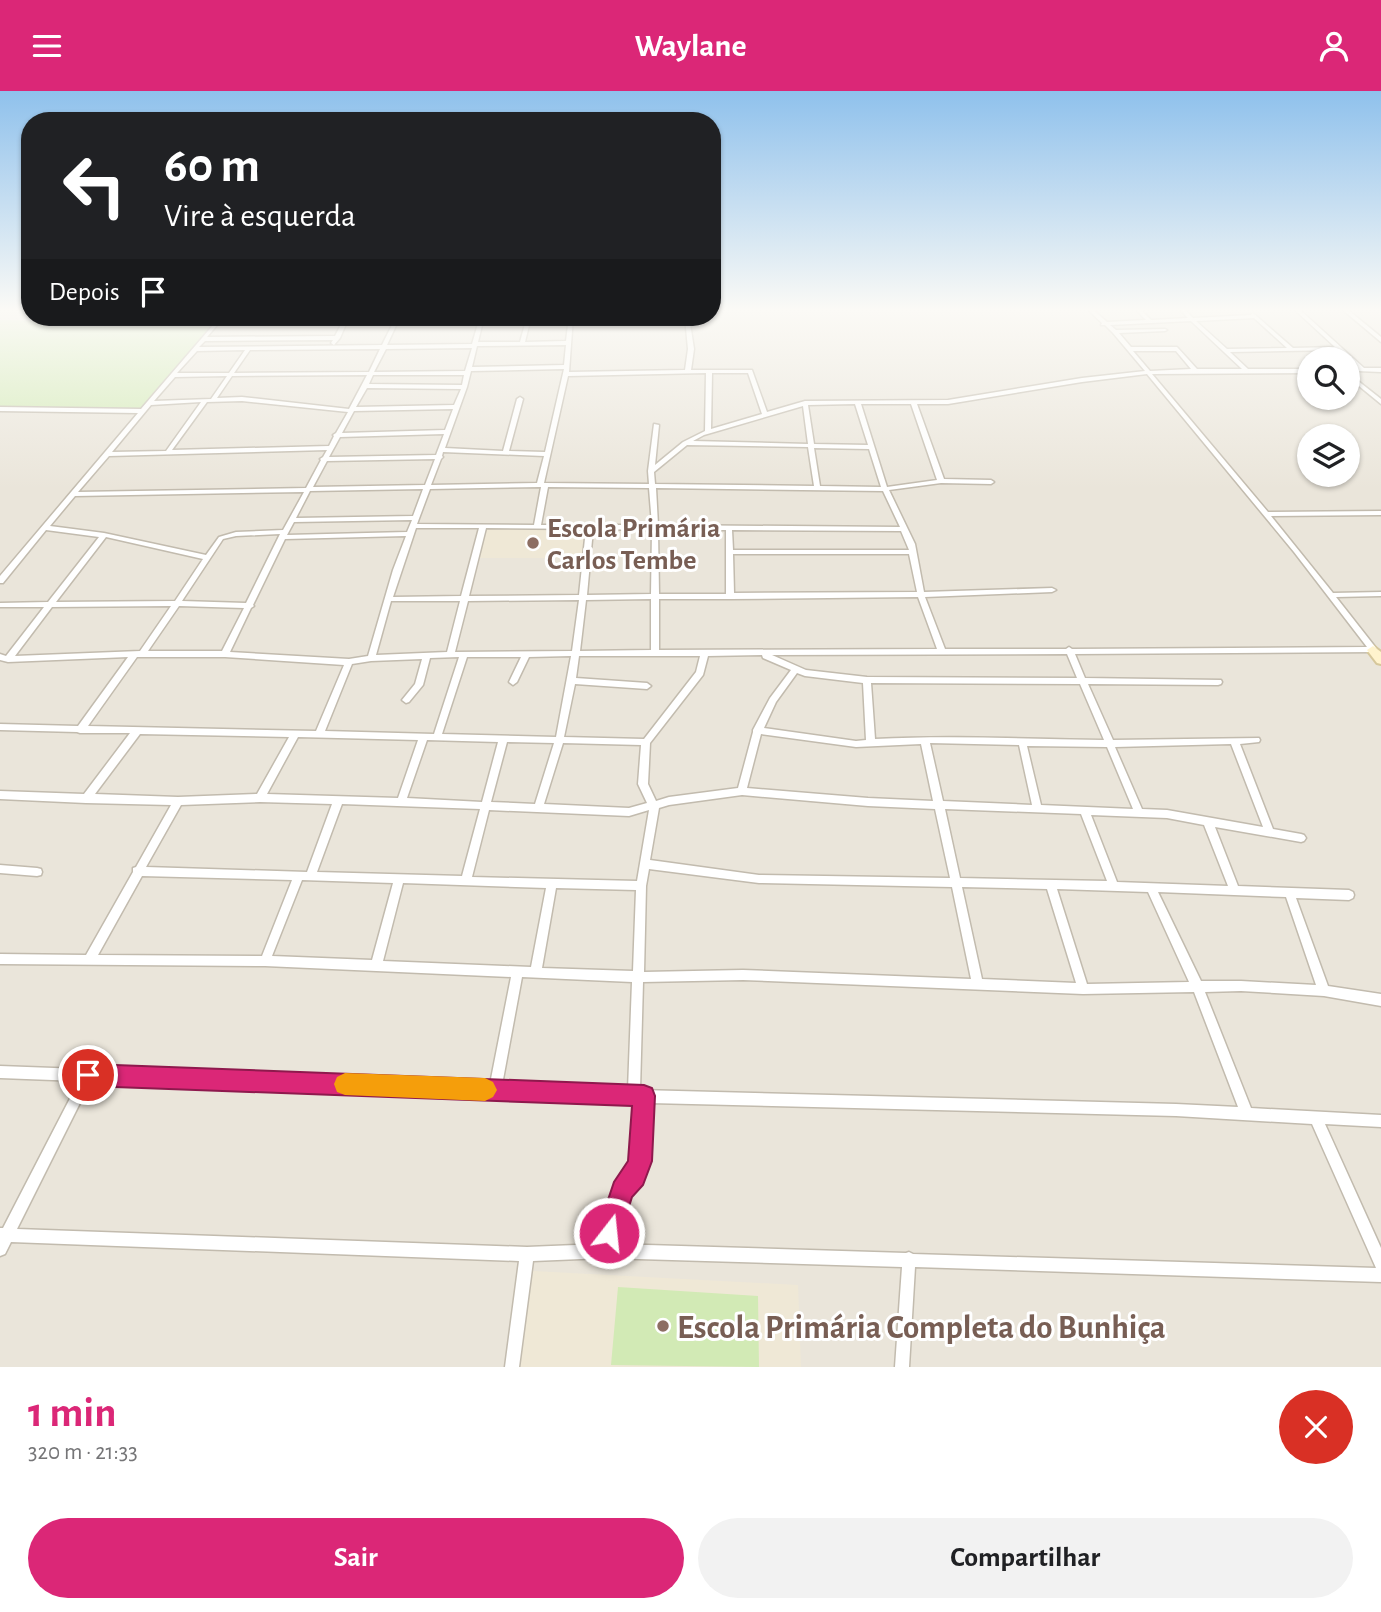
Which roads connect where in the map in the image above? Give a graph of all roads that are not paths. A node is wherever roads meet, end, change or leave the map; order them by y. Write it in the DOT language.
graph roads {
  1 [pos="179,370"];
  2 [pos="235,370"];
  3 [pos="372,370"];
  4 [pos="1146,370"];
  5 [pos="1245,370"];
  6 [pos="1363,370"];
  7 [pos="1381,370"];
  8 [pos="469,371"];
  9 [pos="566,371"];
  10 [pos="688,371"];
  11 [pos="709,371"];
  12 [pos="1195,371"];
  13 [pos="1297,371"];
  14 [pos="1360,371"];
  15 [pos="1148,372"];
  16 [pos="1248,372"];
  17 [pos="174,375"];
  18 [pos="231,375"];
  19 [pos="369,376"];
  20 [pos="1360,384"];
  21 [pos="365,386"];
  22 [pos="464,387"];
  23 [pos="520,399"];
  24 [pos="208,401"];
  25 [pos="858,402"];
  26 [pos="1381,402"];
  27 [pos="149,403"];
  28 [pos="805,403"];
  29 [pos="915,403"];
  30 [pos="457,407"];
  31 [pos="0,409"];
  32 [pos="351,410"];
  33 [pos="141,411"];
  34 [pos="765,414"];
  35 [pos="656,425"];
  36 [pos="448,432"];
  37 [pos="708,432"];
  38 [pos="336,435"];
  39 [pos="685,443"];
  40 [pos="813,446"];
  41 [pos="871,447"];
  42 [pos="329,448"];
  43 [pos="168,452"];
  44 [pos="506,452"];
  45 [pos="441,453"];
  46 [pos="106,454"];
  47 [pos="545,454"];
  48 [pos="323,459"];
  49 [pos="651,471"];
  50 [pos="941,481"];
  51 [pos="991,482"];
  52 [pos="654,484"];
  53 [pos="543,485"];
  54 [pos="817,486"];
  55 [pos="429,487"];
  56 [pos="885,489"];
  57 [pos="308,490"];
  58 [pos="74,494"];
  59 [pos="1381,513"];
  60 [pos="1265,514"];
  61 [pos="292,520"];
  62 [pos="415,522"];
  63 [pos="655,526"];
  64 [pos="483,527"];
  65 [pos="537,527"];
  66 [pos="590,527"];
  67 [pos="729,527"];
  68 [pos="45,528"];
  69 [pos="902,529"];
  70 [pos="411,534"];
  71 [pos="104,535"];
  72 [pos="283,535"];
  73 [pos="730,552"];
  74 [pos="913,552"];
  75 [pos="205,557"];
  76 [pos="0,580"];
  77 [pos="1052,590"];
  78 [pos="922,594"];
  79 [pos="1381,594"];
  80 [pos="1329,595"];
  81 [pos="655,596"];
  82 [pos="582,597"];
  83 [pos="730,597"];
  84 [pos="388,599"];
  85 [pos="464,599"];
  86 [pos="175,603"];
  87 [pos="0,605"];
  88 [pos="250,606"];
  89 [pos="47,607"];
  90 [pos="941,650"];
  91 [pos="1069,650"];
  92 [pos="577,652"];
  93 [pos="655,652"];
  94 [pos="464,653"];
  95 [pos="527,653"];
  96 [pos="705,653"];
  97 [pos="1378,653"];
  98 [pos="138,654"];
  99 [pos="450,654"];
  100 [pos="225,655"];
  101 [pos="427,655"];
  102 [pos="764,655"];
  103 [pos="4,658"];
  104 [pos="371,658"];
  105 [pos="349,662"];
  106 [pos="794,670"];
  107 [pos="867,680"];
  108 [pos="571,681"];
  109 [pos="513,682"];
  110 [pos="1218,682"];
  111 [pos="1082,684"];
  112 [pos="647,686"];
  113 [pos="406,700"];
  114 [pos="0,727"];
  115 [pos="80,730"];
  116 [pos="757,730"];
  117 [pos="136,732"];
  118 [pos="296,733"];
  119 [pos="319,734"];
  120 [pos="424,737"];
  121 [pos="437,737"];
  122 [pos="503,740"];
  123 [pos="560,740"];
  124 [pos="925,740"];
  125 [pos="1256,740"];
  126 [pos="1022,741"];
  127 [pos="1234,741"];
  128 [pos="646,742"];
  129 [pos="871,744"];
  130 [pos="1108,744"];
  131 [pos="742,791"];
  132 [pos="0,795"];
  133 [pos="260,798"];
  134 [pos="86,799"];
  135 [pos="178,801"];
  136 [pos="338,801"];
  137 [pos="401,802"];
  138 [pos="940,805"];
  139 [pos="484,806"];
  140 [pos="654,807"];
  141 [pos="1037,808"];
  142 [pos="538,809"];
  143 [pos="1084,810"];
  144 [pos="1139,812"];
  145 [pos="1208,822"];
  146 [pos="1269,831"];
  147 [pos="1301,838"];
  148 [pos="646,864"];
  149 [pos="0,869"];
  150 [pos="37,871"];
  151 [pos="137,871"];
  152 [pos="305,875"];
  153 [pos="399,878"];
  154 [pos="466,880"];
  155 [pos="956,882"];
  156 [pos="552,884"];
  157 [pos="1051,885"];
  158 [pos="641,886"];
  159 [pos="1114,886"];
  160 [pos="1152,890"];
  161 [pos="1235,891"];
  162 [pos="1290,894"];
  163 [pos="1349,895"];
  164 [pos="0,958"];
  165 [pos="90,958"];
  166 [pos="265,961"];
  167 [pos="376,965"];
  168 [pos="518,971"];
  169 [pos="536,971"];
  170 [pos="638,977"];
  171 [pos="978,985"];
  172 [pos="1198,988"];
  173 [pos="1083,989"];
  174 [pos="1324,991"];
  175 [pos="1381,1000"];
  176 [pos="0,1072"];
  177 [pos="88,1075"];
  178 [pos="495,1090"];
  179 [pos="639,1096"];
  180 [pos="1247,1114"];
  181 [pos="1316,1118"];
  182 [pos="1381,1121"];
  183 [pos="3,1235"];
  184 [pos="0,1249"];
  185 [pos="605,1251"];
  186 [pos="527,1254"];
  187 [pos="909,1259"];
  188 [pos="1381,1263"];
  189 [pos="1381,1275"];
  190 [pos="512,1367"];
  191 [pos="902,1367"];
  1 -- 17 [label="street"];
  2 -- 18 [label="street"];
  3 -- 19 [label="street"];
  4 -- 15 [label="street"];
  5 -- 16 [label="street"];
  6 -- 7 [label="street"];
  6 -- 14 [label="street"];
  8 -- 9 [label="street"];
  8 -- 19 [label="street"];
  8 -- 22 [label="street"];
  9 -- 10 [label="street"];
  9 -- 47 [label="street"];
  10 -- 11 [label="street"];
  11 -- 34 [label="street"];
  11 -- 37 [label="street"];
  12 -- 15 [label="street"];
  12 -- 16 [label="street"];
  13 -- 16 [label="street"];
  15 -- 29 [label="street"];
  15 -- 60 [label="street"];
  17 -- 18 [label="street"];
  17 -- 27 [label="street"];
  18 -- 19 [label="street"];
  18 -- 24 [label="street"];
  19 -- 21 [label="street"];
  20 -- 26 [label="street"];
  21 -- 22 [label="street"];
  21 -- 32 [label="street"];
  22 -- 30 [label="street"];
  23 -- 44 [label="street"];
  24 -- 27 [label="street"];
  24 -- 32 [label="street"];
  24 -- 43 [label="street"];
  25 -- 28 [label="street"];
  25 -- 29 [label="street"];
  25 -- 41 [label="street"];
  27 -- 33 [label="street"];
  28 -- 34 [label="street"];
  28 -- 40 [label="street"];
  29 -- 50 [label="street"];
  30 -- 32 [label="street"];
  30 -- 36 [label="street"];
  31 -- 33 [label="street"];
  32 -- 38 [label="street"];
  33 -- 46 [label="street"];
  34 -- 37 [label="street"];
  35 -- 49 [label="street"];
  36 -- 38 [label="street"];
  36 -- 45 [label="street"];
  37 -- 39 [label="street"];
  38 -- 42 [label="street"];
  39 -- 40 [label="street"];
  39 -- 49 [label="street"];
  40 -- 41 [label="street"];
  40 -- 54 [label="street"];
  41 -- 56 [label="street"];
  42 -- 43 [label="street"];
  42 -- 48 [label="street"];
  43 -- 46 [label="street"];
  44 -- 45 [label="street"];
  44 -- 47 [label="street"];
  45 -- 48 [label="street"];
  45 -- 55 [label="street"];
  46 -- 58 [label="street"];
  47 -- 53 [label="street"];
  48 -- 57 [label="street"];
  49 -- 52 [label="street"];
  50 -- 51 [label="street"];
  50 -- 56 [label="street"];
  52 -- 53 [label="street"];
  52 -- 54 [label="street"];
  52 -- 63 [label="street"];
  53 -- 55 [label="street"];
  53 -- 65 [label="street"];
  54 -- 56 [label="street"];
  55 -- 57 [label="street"];
  55 -- 62 [label="street"];
  56 -- 69 [label="street"];
  57 -- 58 [label="street"];
  57 -- 61 [label="street"];
  58 -- 68 [label="street"];
  59 -- 60 [label="street"];
  60 -- 80 [label="street"];
  61 -- 62 [label="street"];
  61 -- 72 [label="street"];
  62 -- 64 [label="street"];
  62 -- 70 [label="street"];
  63 -- 66 [label="street"];
  63 -- 67 [label="street"];
  63 -- 81 [label="street"];
  64 -- 65 [label="street"];
  64 -- 85 [label="street"];
  65 -- 66 [label="street"];
  66 -- 82 [label="street"];
  67 -- 69 [label="street"];
  67 -- 73 [label="street"];
  68 -- 71 [label="street"];
  68 -- 76 [label="street"];
  69 -- 74 [label="street"];
  70 -- 72 [label="street"];
  70 -- 84 [label="street"];
  71 -- 75 [label="street"];
  71 -- 89 [label="street"];
  72 -- 75 [label="street"];
  72 -- 88 [label="street"];
  73 -- 74 [label="street"];
  73 -- 83 [label="street"];
  74 -- 78 [label="street"];
  75 -- 86 [label="street"];
  77 -- 78 [label="street"];
  78 -- 83 [label="street"];
  78 -- 90 [label="street"];
  79 -- 80 [label="street"];
  80 -- 97 [label="street"];
  81 -- 82 [label="street"];
  81 -- 83 [label="street"];
  81 -- 93 [label="street"];
  82 -- 85 [label="street"];
  82 -- 92 [label="street"];
  84 -- 85 [label="street"];
  84 -- 104 [label="street"];
  85 -- 99 [label="street"];
  86 -- 88 [label="street"];
  86 -- 89 [label="street"];
  86 -- 98 [label="street"];
  87 -- 89 [label="street"];
  88 -- 100 [label="street"];
  89 -- 103 [label="street"];
  90 -- 91 [label="street"];
  90 -- 102 [label="street"];
  91 -- 97 [label="street"];
  91 -- 111 [label="street"];
  92 -- 93 [label="street"];
  92 -- 95 [label="street"];
  92 -- 108 [label="street"];
  93 -- 96 [label="street"];
  94 -- 95 [label="street"];
  94 -- 99 [label="street"];
  94 -- 121 [label="street"];
  95 -- 109 [label="street"];
  96 -- 102 [label="street"];
  96 -- 128 [label="street"];
  98 -- 100 [label="street"];
  98 -- 103 [label="street"];
  98 -- 115 [label="street"];
  99 -- 101 [label="street"];
  100 -- 105 [label="street"];
  101 -- 104 [label="street"];
  101 -- 113 [label="street"];
  102 -- 106 [label="street"];
  104 -- 105 [label="street"];
  105 -- 119 [label="street"];
  106 -- 107 [label="street"];
  106 -- 116 [label="street"];
  107 -- 111 [label="street"];
  107 -- 129 [label="street"];
  108 -- 112 [label="street"];
  108 -- 123 [label="street"];
  110 -- 111 [label="street"];
  111 -- 130 [label="street"];
  114 -- 115 [label="street"];
  115 -- 117 [label="street"];
  116 -- 129 [label="street"];
  116 -- 131 [label="street"];
  117 -- 118 [label="street"];
  117 -- 134 [label="street"];
  118 -- 119 [label="street"];
  118 -- 133 [label="street"];
  119 -- 120 [label="street"];
  120 -- 121 [label="street"];
  120 -- 137 [label="street"];
  121 -- 122 [label="street"];
  122 -- 123 [label="street"];
  122 -- 139 [label="street"];
  123 -- 128 [label="street"];
  123 -- 142 [label="street"];
  124 -- 126 [label="street"];
  124 -- 129 [label="street"];
  124 -- 138 [label="street"];
  125 -- 127 [label="street"];
  126 -- 130 [label="street"];
  126 -- 141 [label="street"];
  127 -- 130 [label="street"];
  127 -- 146 [label="street"];
  128 -- 140 [label="street"];
  130 -- 144 [label="street"];
  131 -- 138 [label="street"];
  131 -- 140 [label="street"];
  132 -- 134 [label="street"];
  133 -- 135 [label="street"];
  133 -- 136 [label="street"];
  134 -- 135 [label="street"];
  135 -- 151 [label="street"];
  136 -- 137 [label="street"];
  136 -- 152 [label="street"];
  137 -- 139 [label="street"];
  138 -- 141 [label="street"];
  138 -- 155 [label="street"];
  139 -- 142 [label="street"];
  139 -- 154 [label="street"];
  140 -- 142 [label="street"];
  140 -- 148 [label="street"];
  141 -- 143 [label="street"];
  143 -- 144 [label="street"];
  143 -- 159 [label="street"];
  144 -- 145 [label="street"];
  145 -- 146 [label="street"];
  145 -- 161 [label="street"];
  146 -- 147 [label="street"];
  148 -- 155 [label="street"];
  148 -- 158 [label="street"];
  149 -- 150 [label="street"];
  151 -- 152 [label="street"];
  151 -- 165 [label="street"];
  152 -- 153 [label="street"];
  152 -- 166 [label="street"];
  153 -- 154 [label="street"];
  153 -- 167 [label="street"];
  154 -- 156 [label="street"];
  155 -- 157 [label="street"];
  155 -- 171 [label="street"];
  156 -- 158 [label="street"];
  156 -- 169 [label="street"];
  157 -- 159 [label="street"];
  157 -- 173 [label="street"];
  158 -- 170 [label="street"];
  159 -- 160 [label="street"];
  160 -- 161 [label="street"];
  160 -- 172 [label="street"];
  161 -- 162 [label="street"];
  162 -- 163 [label="street"];
  162 -- 174 [label="street"];
  164 -- 165 [label="street"];
  165 -- 166 [label="street"];
  166 -- 167 [label="street"];
  167 -- 168 [label="street"];
  168 -- 169 [label="street"];
  168 -- 178 [label="street"];
  169 -- 170 [label="street"];
  170 -- 171 [label="street"];
  170 -- 179 [label="street"];
  171 -- 173 [label="street"];
  172 -- 173 [label="street"];
  172 -- 174 [label="street"];
  172 -- 180 [label="street"];
  174 -- 175 [label="street"];
  176 -- 177 [label="street"];
  177 -- 178 [label="street"];
  177 -- 183 [label="street"];
  178 -- 179 [label="street"];
  179 -- 180 [label="street"];
  179 -- 185 [label="street"];
  180 -- 181 [label="street"];
  181 -- 182 [label="street"];
  181 -- 188 [label="street"];
  183 -- 184 [label="street"];
  183 -- 186 [label="street"];
  185 -- 186 [label="street"];
  185 -- 187 [label="street"];
  186 -- 190 [label="street"];
  187 -- 189 [label="street"];
  187 -- 191 [label="street"];
}
